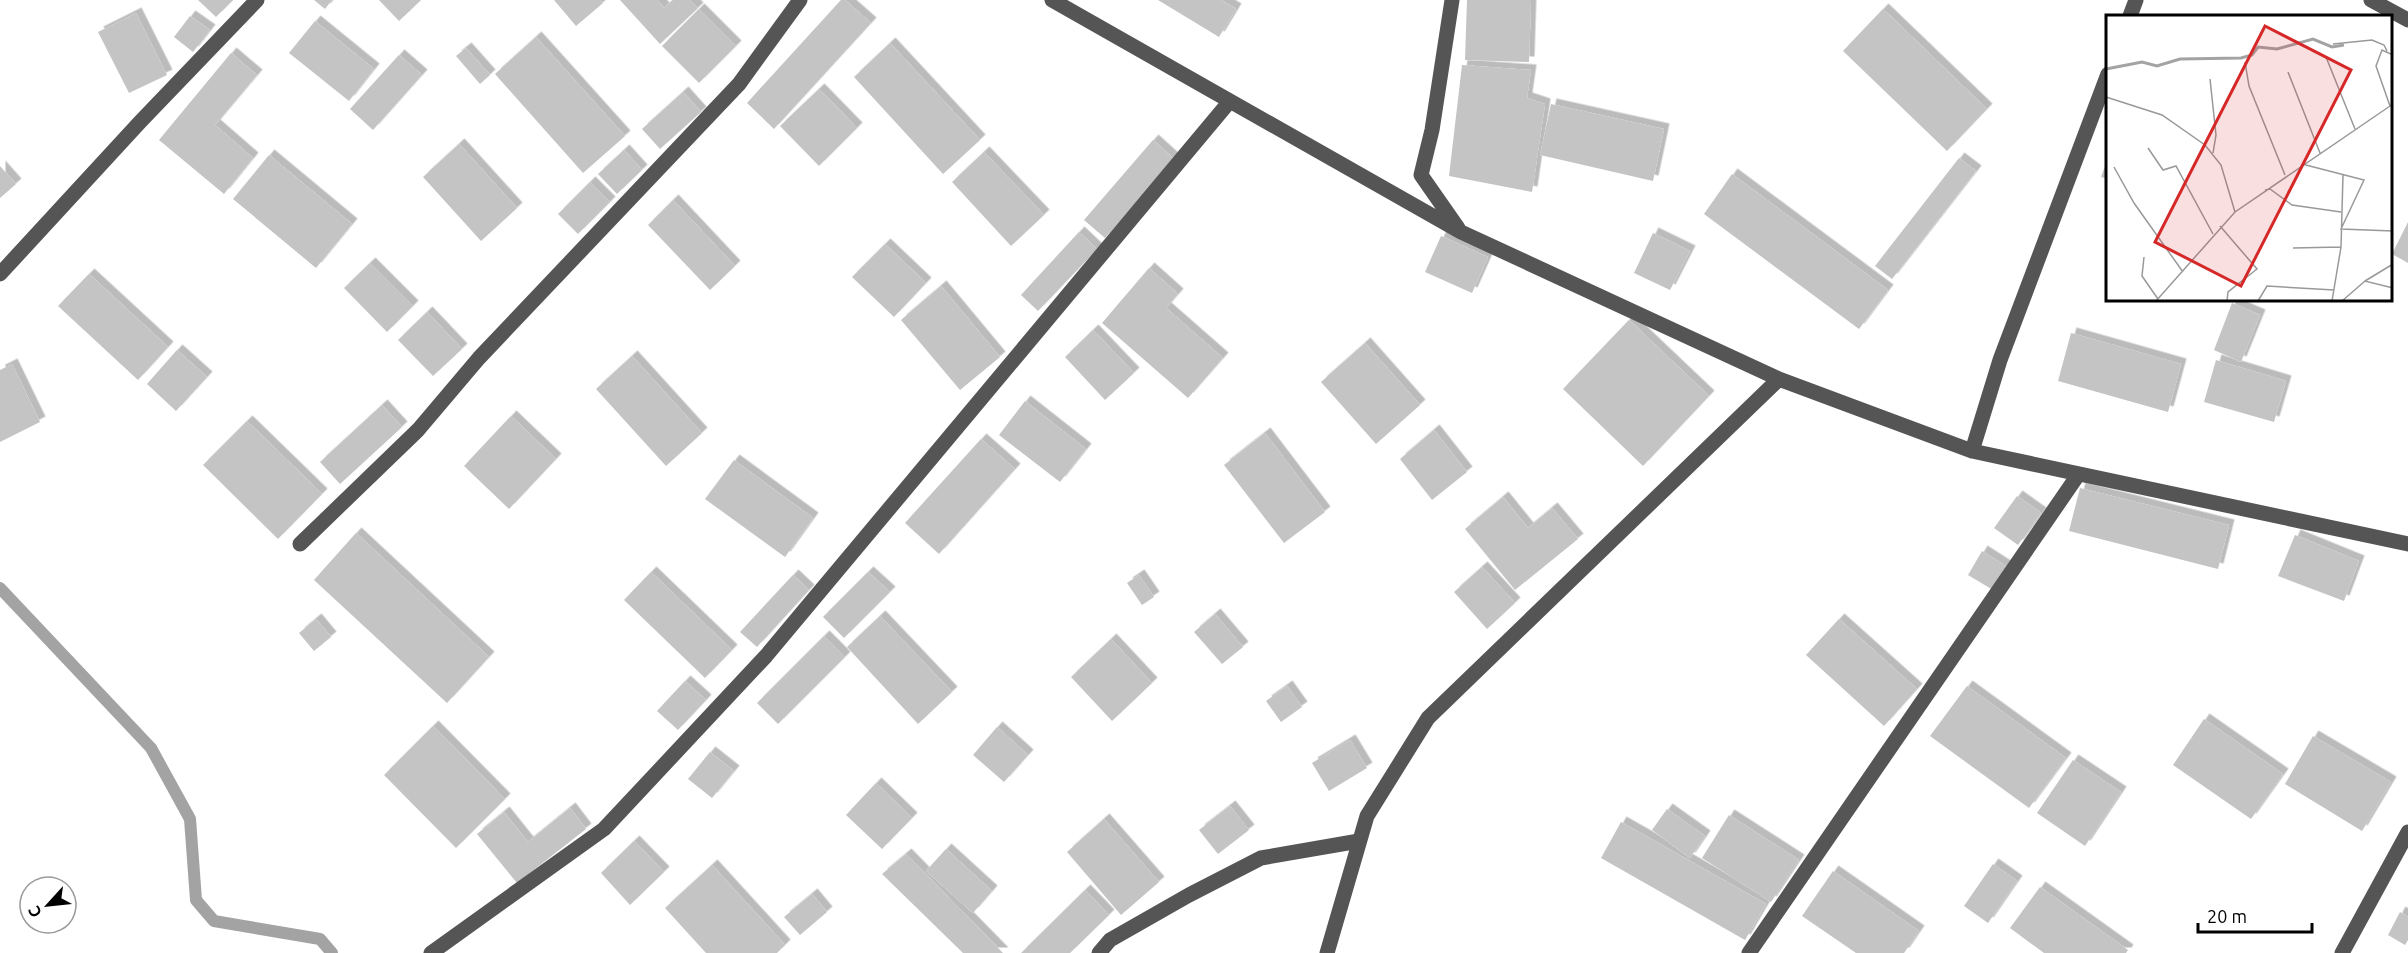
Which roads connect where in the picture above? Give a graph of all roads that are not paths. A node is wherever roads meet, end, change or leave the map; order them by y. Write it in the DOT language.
graph roads {
  1 [pos="257,0"];
  2 [pos="800,0"];
  3 [pos="1452,0"];
  4 [pos="2136,0"];
  5 [pos="2371,0"];
  6 [pos="1056,1"];
  7 [pos="2130,15"];
  8 [pos="2408,20"];
  9 [pos="2106,79"];
  10 [pos="1230,101"];
  11 [pos="1461,232"];
  12 [pos="0,274"];
  13 [pos="1779,379"];
  14 [pos="1972,451"];
  15 [pos="2078,475"];
  16 [pos="300,544"];
  17 [pos="2408,544"];
  18 [pos="2408,832"];
  19 [pos="1359,841"];
  20 [pos="431,953"];
  21 [pos="1099,953"];
  22 [pos="1327,953"];
  23 [pos="1749,953"];
  24 [pos="2342,953"];
  1 -- 12 [label="street"];
  2 -- 16 [label="street"];
  3 -- 11 [label="street"];
  4 -- 7 [label="street"];
  5 -- 8 [label="street"];
  6 -- 10 [label="street"];
  9 -- 14 [label="street"];
  10 -- 11 [label="street"];
  10 -- 20 [label="street"];
  11 -- 13 [label="street"];
  13 -- 14 [label="street"];
  13 -- 19 [label="street"];
  14 -- 15 [label="street"];
  15 -- 17 [label="street"];
  15 -- 23 [label="street"];
  18 -- 24 [label="street"];
  19 -- 21 [label="street"];
  19 -- 22 [label="street"];
}
